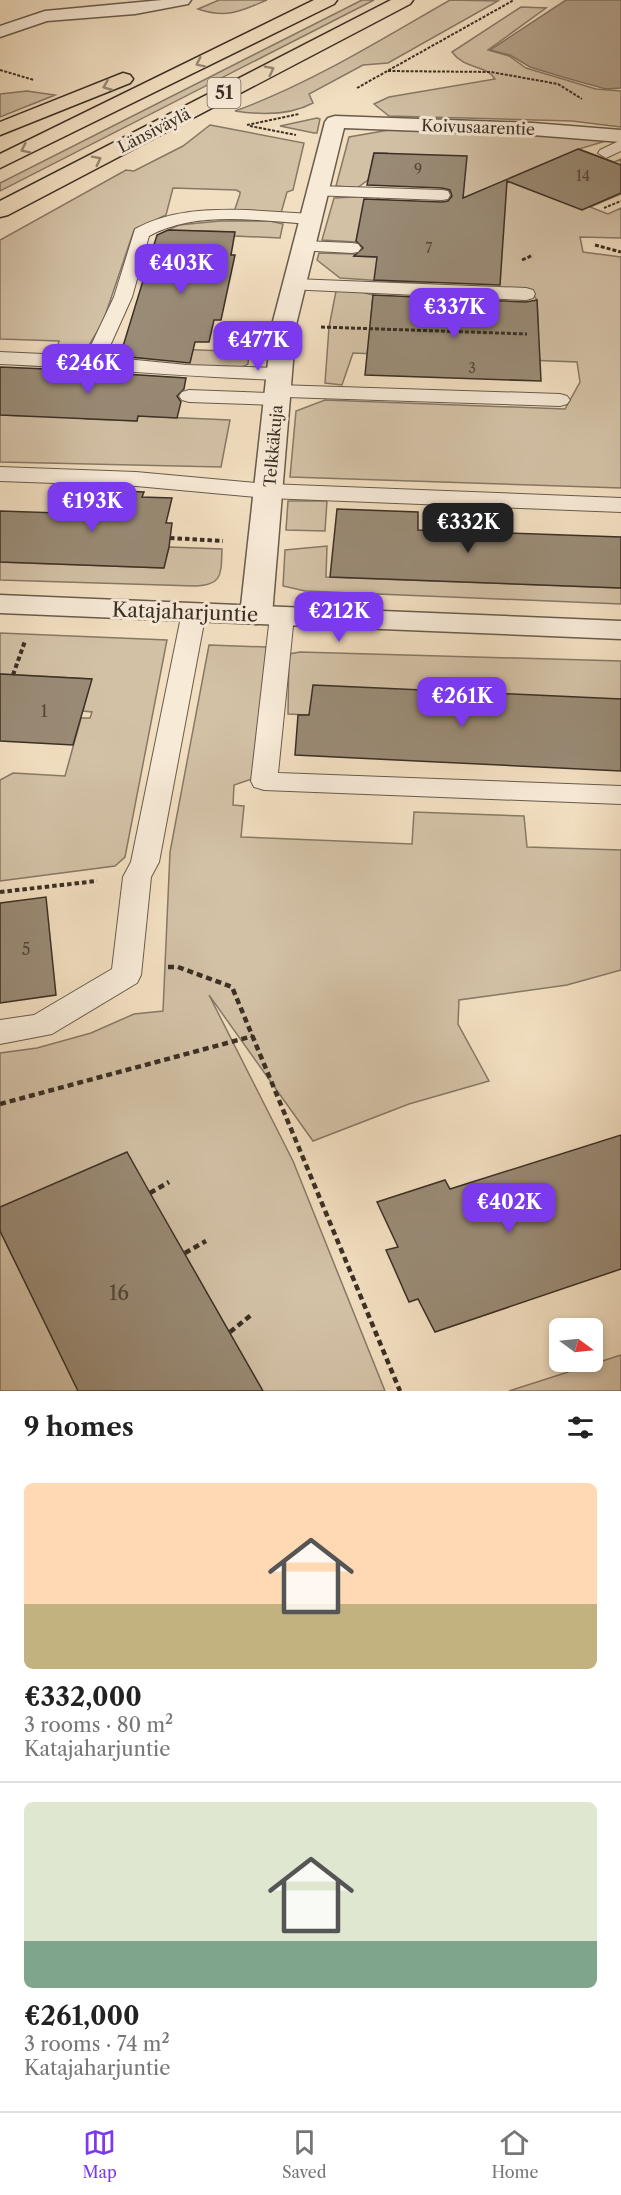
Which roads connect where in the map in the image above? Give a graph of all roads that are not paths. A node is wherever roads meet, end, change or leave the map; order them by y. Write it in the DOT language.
graph roads {
  1 [pos="182,0"];
  2 [pos="316,0"];
  3 [pos="328,0"];
  4 [pos="404,0"];
  5 [pos="0,32"];
  6 [pos="329,125"];
  7 [pos="0,129"];
  8 [pos="621,136"];
  9 [pos="621,145"];
  10 [pos="606,153"];
  11 [pos="0,162"];
  12 [pos="317,191"];
  13 [pos="442,195"];
  14 [pos="0,210"];
  15 [pos="311,219"];
  16 [pos="303,246"];
  17 [pos="352,248"];
  18 [pos="294,285"];
  19 [pos="526,294"];
  20 [pos="0,358"];
  21 [pos="93,362"];
  22 [pos="278,388"];
  23 [pos="189,396"];
  24 [pos="560,400"];
  25 [pos="0,474"];
  26 [pos="268,491"];
  27 [pos="621,505"];
  28 [pos="0,604"];
  29 [pos="194,612"];
  30 [pos="269,615"];
  31 [pos="621,630"];
  32 [pos="621,795"];
  33 [pos="0,1032"];
  1 -- 5 [label="street"];
  2 -- 7 [label="highway, one-way"];
  3 -- 11 [label="highway, 51, one-way"];
  14 -- 4 [label="highway, Länsiväylä / 51, one-way"];
  6 -- 8 [label="street, Koivusaarentie"];
  6 -- 12 [label="street, Telkkäkuja"];
  9 -- 10 [label="lane"];
  12 -- 13 [label="lane"];
  12 -- 15 [label="street, Telkkäkuja"];
  15 -- 16 [label="street, Telkkäkuja"];
  15 -- 21 [label="lane"];
  16 -- 17 [label="lane"];
  16 -- 18 [label="street, Telkkäkuja"];
  18 -- 19 [label="lane"];
  18 -- 22 [label="street, Telkkäkuja"];
  20 -- 21 [label="lane"];
  21 -- 22 [label="lane"];
  22 -- 23 [label="lane"];
  22 -- 24 [label="lane"];
  22 -- 26 [label="street, Telkkäkuja"];
  25 -- 26 [label="lane"];
  26 -- 27 [label="lane"];
  26 -- 30 [label="street, Telkkäkuja"];
  28 -- 29 [label="street, Katajaharjuntie"];
  29 -- 30 [label="street, Katajaharjuntie"];
  29 -- 33 [label="lane"];
  30 -- 31 [label="street, Katajaharjuntie"];
  30 -- 32 [label="lane"];
}
